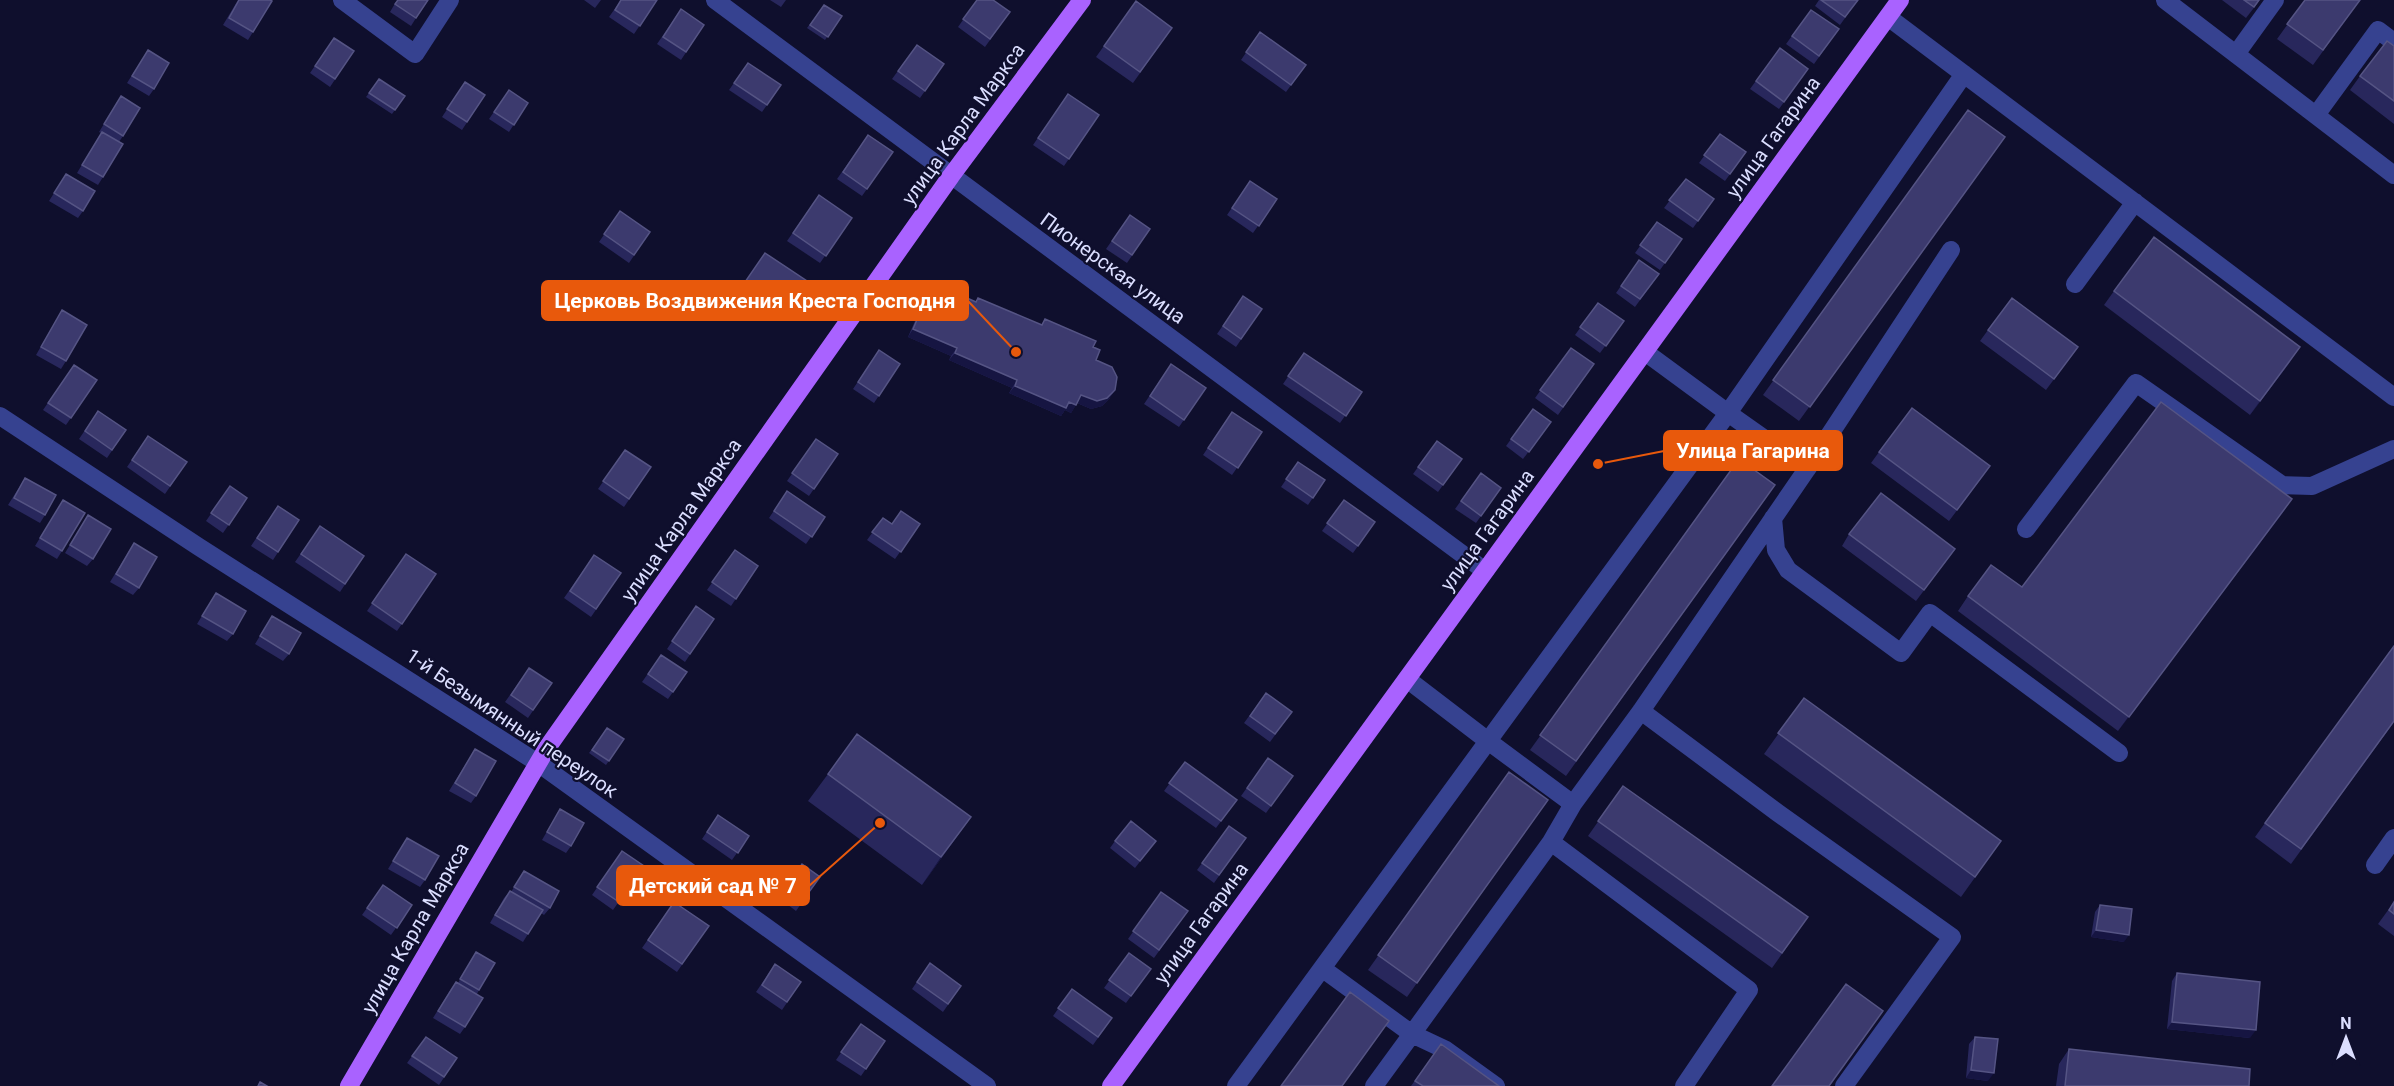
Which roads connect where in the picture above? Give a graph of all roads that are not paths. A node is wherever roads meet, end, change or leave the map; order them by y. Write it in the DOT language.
graph roads {
  1 [pos="342,0"];
  2 [pos="450,0"];
  3 [pos="715,0"];
  4 [pos="1082,0"];
  5 [pos="1900,0"];
  6 [pos="2165,0"];
  7 [pos="2275,0"];
  8 [pos="1888,17"];
  9 [pos="2394,42"];
  10 [pos="2236,54"];
  11 [pos="1964,74"];
  12 [pos="2316,115"];
  13 [pos="2394,175"];
  14 [pos="951,176"];
  15 [pos="2135,202"];
  16 [pos="1952,250"];
  17 [pos="2075,284"];
  18 [pos="1645,352"];
  19 [pos="2394,397"];
  20 [pos="1728,413"];
  21 [pos="0,416"];
  22 [pos="2394,449"];
  23 [pos="1807,469"];
  24 [pos="1773,518"];
  25 [pos="2026,529"];
  26 [pos="1485,571"];
  27 [pos="1407,679"];
  28 [pos="1641,711"];
  29 [pos="1488,741"];
  30 [pos="2119,753"];
  31 [pos="538,763"];
  32 [pos="1573,804"];
  33 [pos="2394,838"];
  34 [pos="1551,842"];
  35 [pos="2375,865"];
  36 [pos="1323,969"];
  37 [pos="1412,1034"];
  38 [pos="349,1086"];
  39 [pos="987,1086"];
  40 [pos="1111,1086"];
  41 [pos="1236,1086"];
  42 [pos="1374,1086"];
  43 [pos="1496,1086"];
  44 [pos="1684,1086"];
  45 [pos="1844,1086"];
  1 -- 2 [label="street"];
  3 -- 14 [label="street, Пионерская улица"];
  4 -- 14 [label="main road, улица Карла Маркса"];
  5 -- 8 [label="main road, улица Гагарина"];
  6 -- 10 [label="street"];
  7 -- 10 [label="street"];
  8 -- 11 [label="street"];
  8 -- 18 [label="main road, улица Гагарина"];
  9 -- 12 [label="street"];
  10 -- 12 [label="street"];
  11 -- 15 [label="street"];
  11 -- 20 [label="street"];
  12 -- 13 [label="street"];
  14 -- 26 [label="street, Пионерская улица"];
  14 -- 31 [label="main road, улица Карла Маркса"];
  15 -- 17 [label="street"];
  15 -- 19 [label="street"];
  16 -- 23 [label="street"];
  18 -- 20 [label="street"];
  18 -- 26 [label="main road, улица Гагарина"];
  20 -- 23 [label="street"];
  20 -- 29 [label="street"];
  21 -- 31 [label="street, 1-й Безымянный переулок"];
  22 -- 25 [label="street"];
  23 -- 24 [label="street"];
  24 -- 28 [label="street"];
  24 -- 30 [label="street"];
  26 -- 27 [label="main road, улица Гагарина"];
  27 -- 29 [label="street"];
  27 -- 40 [label="main road, улица Гагарина"];
  28 -- 32 [label="street"];
  28 -- 45 [label="street"];
  29 -- 32 [label="street"];
  29 -- 36 [label="street"];
  31 -- 38 [label="main road, улица Карла Маркса"];
  31 -- 39 [label="street, 1-й Безымянный переулок"];
  32 -- 34 [label="street"];
  33 -- 35 [label="street"];
  34 -- 37 [label="street"];
  34 -- 44 [label="street"];
  36 -- 37 [label="street"];
  36 -- 41 [label="street"];
  37 -- 42 [label="street"];
  37 -- 43 [label="street"];
}
